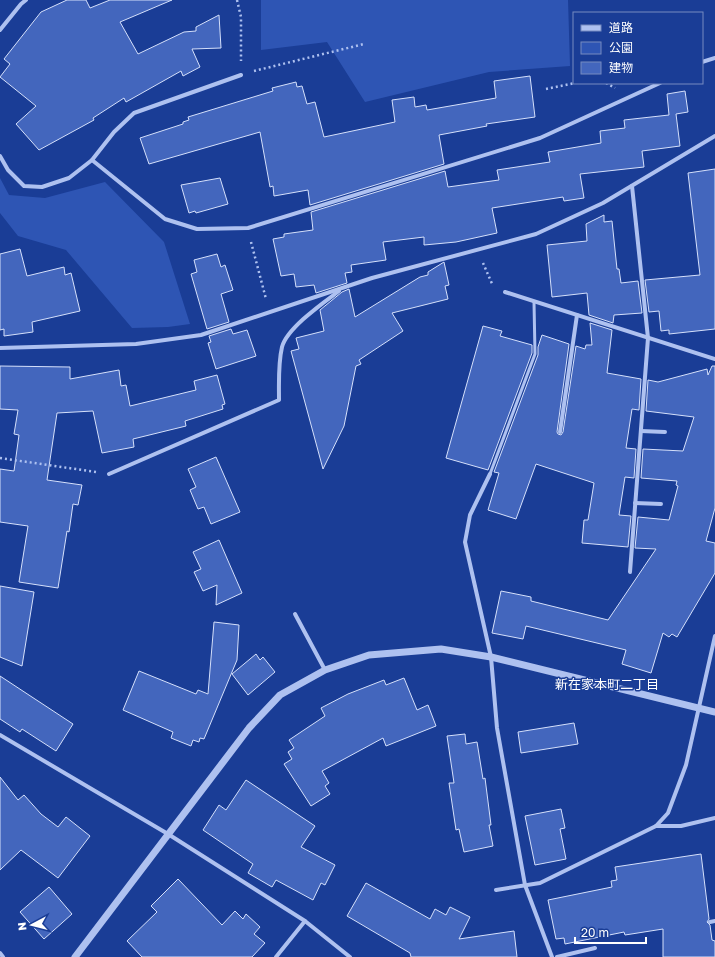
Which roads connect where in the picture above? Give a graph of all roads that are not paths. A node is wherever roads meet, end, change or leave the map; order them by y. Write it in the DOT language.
graph roads {
  1 [pos="26,0"];
  2 [pos="0,30"];
  3 [pos="715,58"];
  4 [pos="703,62"];
  5 [pos="241,75"];
  6 [pos="658,84"];
  7 [pos="715,136"];
  8 [pos="0,156"];
  9 [pos="92,160"];
  10 [pos="632,186"];
  11 [pos="342,288"];
  12 [pos="504,292"];
  13 [pos="534,302"];
  14 [pos="577,315"];
  15 [pos="648,338"];
  16 [pos="0,348"];
  17 [pos="715,359"];
  18 [pos="641,431"];
  19 [pos="560,432"];
  20 [pos="665,432"];
  21 [pos="109,474"];
  22 [pos="490,474"];
  23 [pos="635,503"];
  24 [pos="661,504"];
  25 [pos="630,572"];
  26 [pos="295,614"];
  27 [pos="715,636"];
  28 [pos="491,657"];
  29 [pos="325,670"];
  30 [pos="700,708"];
  31 [pos="715,712"];
  32 [pos="0,735"];
  33 [pos="715,818"];
  34 [pos="656,826"];
  35 [pos="168,834"];
  36 [pos="525,885"];
  37 [pos="496,890"];
  38 [pos="305,921"];
  39 [pos="715,921"];
  40 [pos="710,922"];
  41 [pos="595,948"];
  42 [pos="0,954"];
  43 [pos="3,957"];
  44 [pos="75,957"];
  45 [pos="276,957"];
  46 [pos="350,957"];
  47 [pos="552,957"];
  48 [pos="557,957"];
  1 -- 2 [label="street"];
  3 -- 4 [label="street"];
  5 -- 9 [label="street"];
  6 -- 9 [label="street"];
  7 -- 10 [label="street"];
  8 -- 9 [label="street"];
  10 -- 11 [label="street"];
  10 -- 15 [label="street"];
  11 -- 16 [label="street"];
  11 -- 21 [label="street"];
  12 -- 13 [label="street"];
  13 -- 14 [label="street"];
  13 -- 22 [label="lane"];
  14 -- 15 [label="street"];
  14 -- 19 [label="street"];
  15 -- 17 [label="street"];
  15 -- 18 [label="street"];
  18 -- 20 [label="street"];
  18 -- 23 [label="street"];
  22 -- 28 [label="street"];
  23 -- 24 [label="street"];
  23 -- 25 [label="street"];
  26 -- 29 [label="street"];
  27 -- 30 [label="street"];
  28 -- 29 [label="street"];
  28 -- 30 [label="street"];
  28 -- 36 [label="street"];
  29 -- 35 [label="street"];
  30 -- 31 [label="street"];
  30 -- 34 [label="street"];
  32 -- 35 [label="street"];
  33 -- 34 [label="street"];
  34 -- 36 [label="street"];
  35 -- 38 [label="street"];
  35 -- 44 [label="street"];
  36 -- 37 [label="street"];
  36 -- 47 [label="street"];
  38 -- 45 [label="street"];
  38 -- 46 [label="street"];
  39 -- 40 [label="street"];
  41 -- 48 [label="street"];
  42 -- 43 [label="street"];
}
